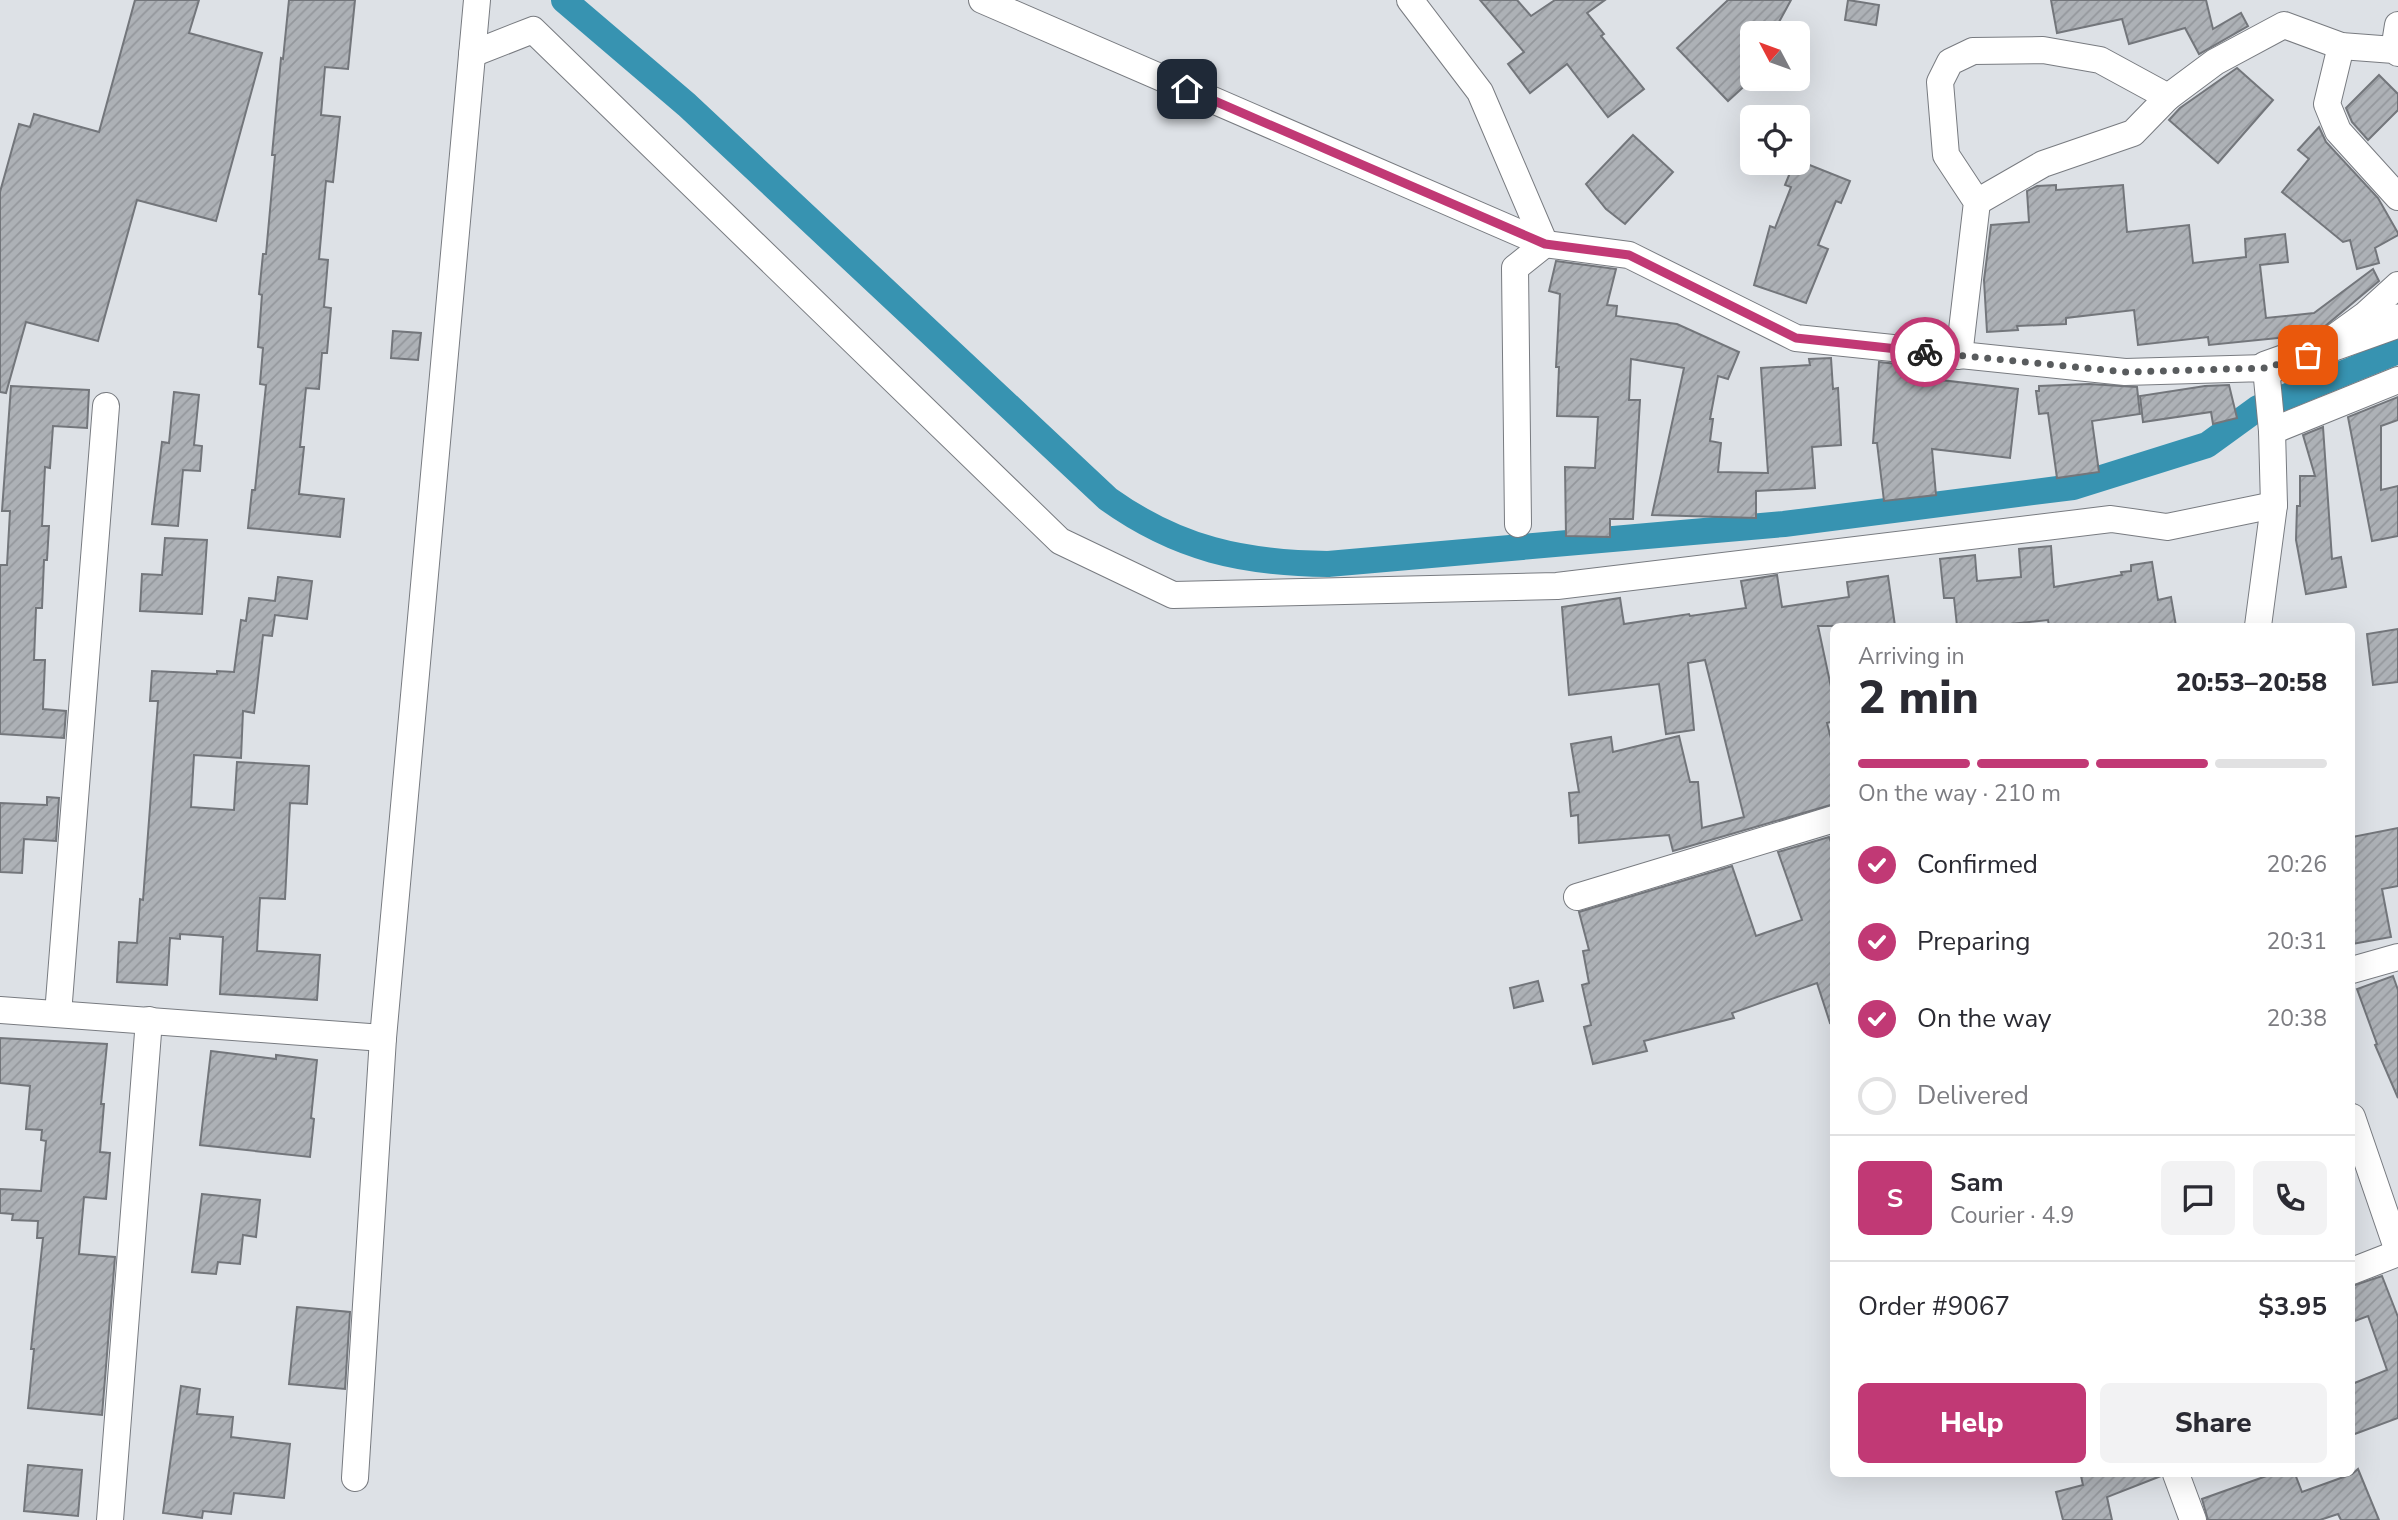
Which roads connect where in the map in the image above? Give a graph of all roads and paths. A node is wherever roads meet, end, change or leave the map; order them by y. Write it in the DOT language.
graph roads {
  1 [pos="477,0"];
  2 [pos="982,0"];
  3 [pos="1410,0"];
  4 [pos="2397,43"];
  5 [pos="2342,46"];
  6 [pos="472,54"];
  7 [pos="2168,97"];
  8 [pos="2398,197"];
  9 [pos="1977,202"];
  10 [pos="1545,244"];
  11 [pos="2398,285"];
  12 [pos="2398,321"];
  13 [pos="2308,355"];
  14 [pos="1959,356"];
  15 [pos="2398,380"];
  16 [pos="2267,383"];
  17 [pos="106,406"];
  18 [pos="2272,431"];
  19 [pos="2274,505"];
  20 [pos="1518,524"];
  21 [pos="2258,623"];
  22 [pos="1830,820"];
  23 [pos="1577,897"];
  24 [pos="2398,957"];
  25 [pos="2355,969"];
  26 [pos="0,1010"];
  27 [pos="58,1014"];
  28 [pos="149,1020"];
  29 [pos="383,1038"];
  30 [pos="2355,1124"];
  31 [pos="2390,1203"];
  32 [pos="2398,1252"];
  33 [pos="2355,1269"];
  34 [pos="2177,1477"];
  35 [pos="355,1478"];
  36 [pos="110,1520"];
  37 [pos="2193,1520"];
  1 -- 6 [label="street"];
  2 -- 10 [label="street"];
  3 -- 10 [label="street"];
  4 -- 5 [label="street"];
  5 -- 7 [label="street"];
  5 -- 8 [label="street"];
  6 -- 19 [label="street"];
  6 -- 29 [label="street"];
  7 -- 9 [label="street"];
  7 -- 9 [label="street"];
  9 -- 14 [label="street"];
  10 -- 14 [label="street"];
  10 -- 20 [label="street"];
  11 -- 13 [label="street"];
  12 -- 13 [label="street"];
  13 -- 16 [label="street"];
  14 -- 16 [label="street"];
  15 -- 18 [label="street"];
  16 -- 18 [label="street"];
  17 -- 27 [label="street"];
  18 -- 19 [label="street"];
  19 -- 21 [label="street"];
  22 -- 23 [label="street"];
  24 -- 25 [label="street"];
  26 -- 27 [label="street"];
  27 -- 28 [label="street"];
  28 -- 29 [label="street"];
  28 -- 36 [label="street"];
  29 -- 35 [label="street"];
  30 -- 31 [label="street"];
  31 -- 32 [label="street"];
  32 -- 33 [label="street"];
  34 -- 37 [label="street"];
}
